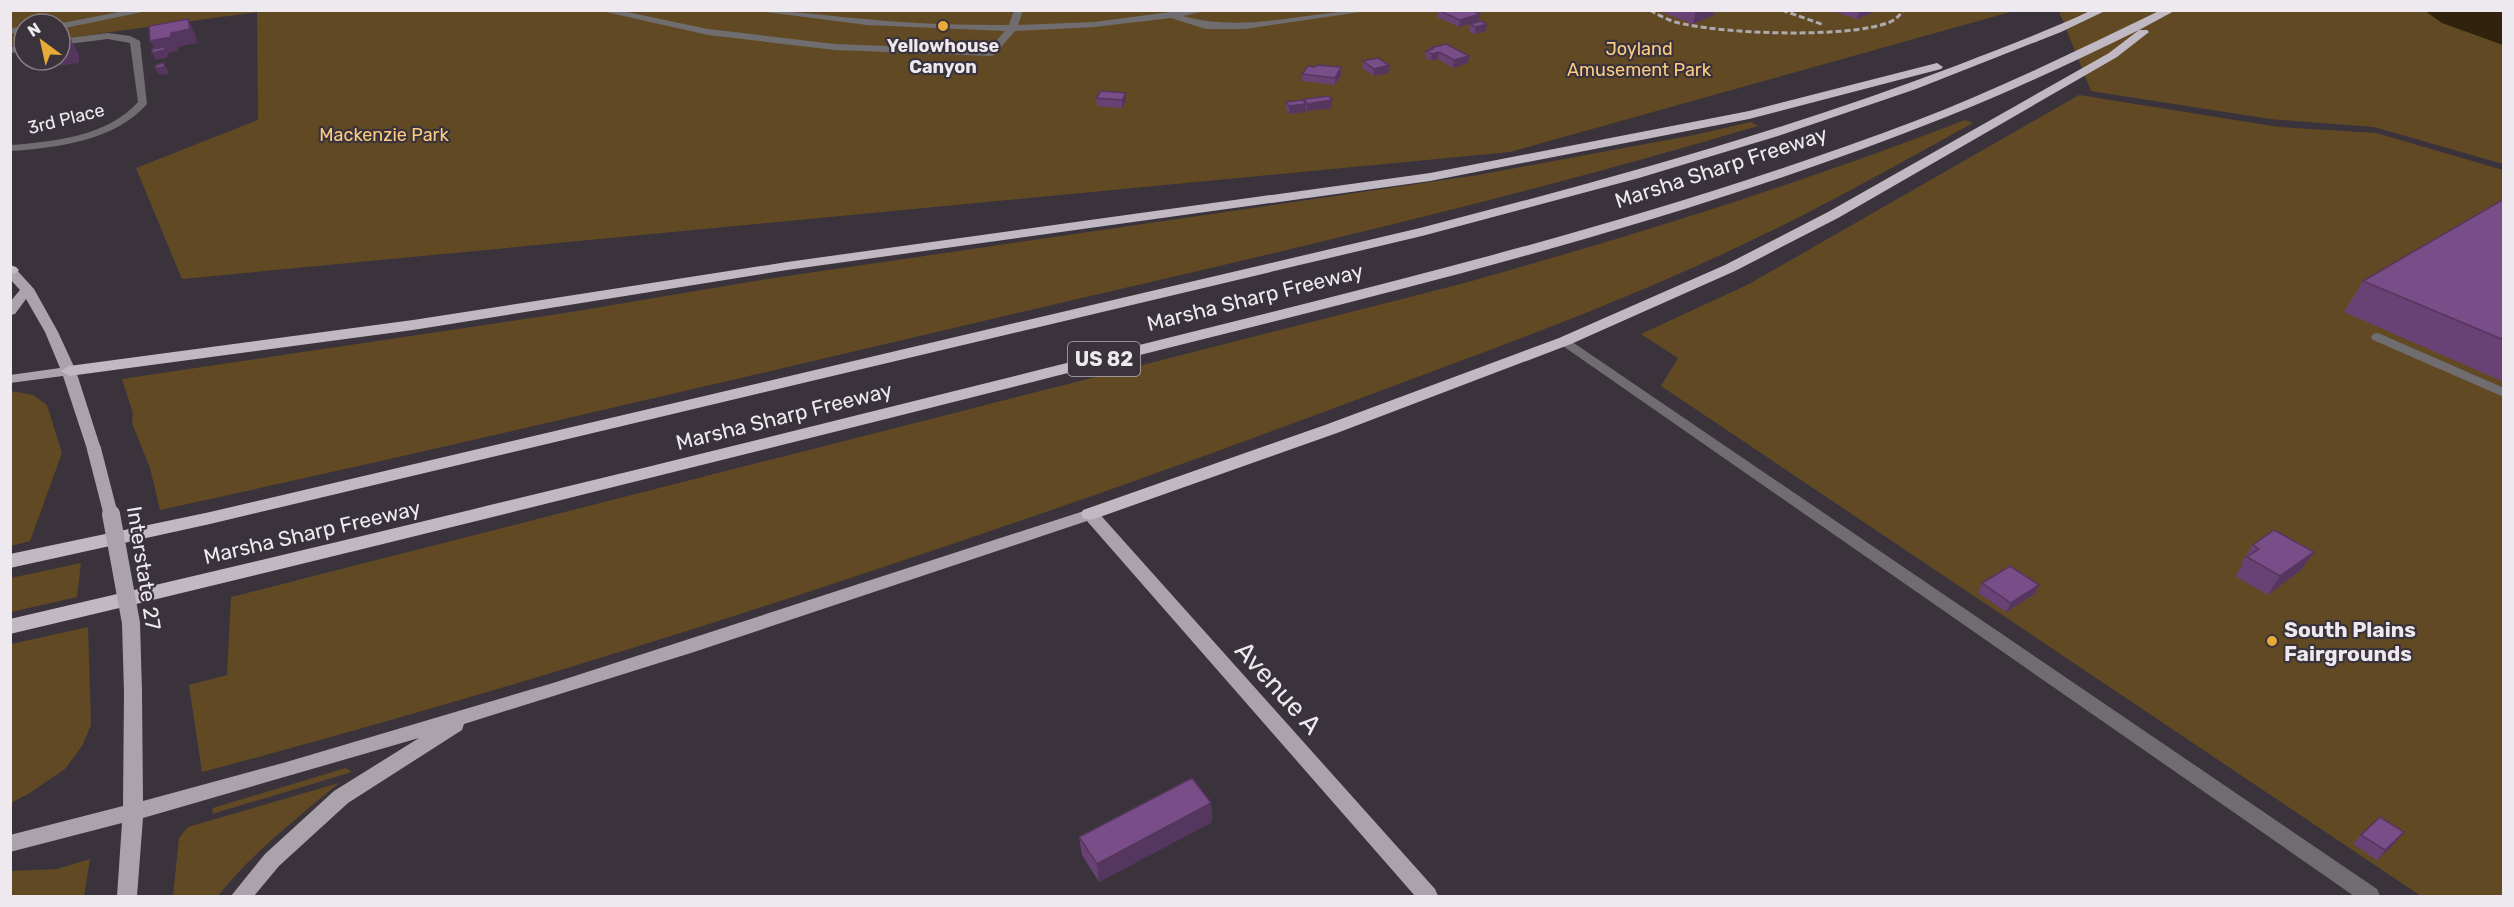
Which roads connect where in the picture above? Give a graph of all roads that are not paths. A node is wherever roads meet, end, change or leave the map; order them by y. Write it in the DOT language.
graph roads {
  1 [pos="148,10"];
  2 [pos="601,10"];
  3 [pos="755,10"];
  4 [pos="1019,10"];
  5 [pos="1206,10"];
  6 [pos="1370,10"];
  7 [pos="2102,10"];
  8 [pos="2171,10"];
  9 [pos="1172,16"];
  10 [pos="72,24"];
  11 [pos="1012,28"];
  12 [pos="72,40"];
  13 [pos="2009,49"];
  14 [pos="10,148"];
  15 [pos="11,270"];
  16 [pos="28,289"];
  17 [pos="10,311"];
  18 [pos="2378,337"];
  19 [pos="1565,341"];
  20 [pos="69,371"];
  21 [pos="10,379"];
  22 [pos="2504,393"];
  23 [pos="1090,514"];
  24 [pos="10,561"];
  25 [pos="10,627"];
  26 [pos="471,714"];
  27 [pos="133,814"];
  28 [pos="10,844"];
  29 [pos="127,897"];
  30 [pos="241,897"];
  31 [pos="1428,897"];
  32 [pos="2370,897"];
  1 -- 10 [label="street"];
  2 -- 11 [label="street"];
  3 -- 11 [label="street"];
  4 -- 11 [label="street"];
  5 -- 9 [label="street"];
  6 -- 9 [label="street"];
  7 -- 13 [label="highway, US 82"];
  8 -- 19 [label="highway"];
  8 -- 25 [label="highway, Marsha Sharp Freeway / US 82"];
  9 -- 11 [label="street"];
  12 -- 14 [label="street, 3rd Place"];
  13 -- 20 [label="highway"];
  13 -- 24 [label="highway, Marsha Sharp Freeway / US 82"];
  15 -- 16 [label="main road, Interstate 27"];
  16 -- 17 [label="main road"];
  16 -- 20 [label="main road, Interstate 27"];
  18 -- 22 [label="street"];
  19 -- 23 [label="highway"];
  19 -- 32 [label="street"];
  20 -- 21 [label="main road"];
  20 -- 27 [label="main road, Interstate 27, bridge"];
  23 -- 26 [label="main road"];
  23 -- 31 [label="main road, Avenue A"];
  26 -- 27 [label="main road"];
  26 -- 30 [label="main road"];
  27 -- 28 [label="main road"];
  27 -- 29 [label="main road, Interstate 27"];
}
